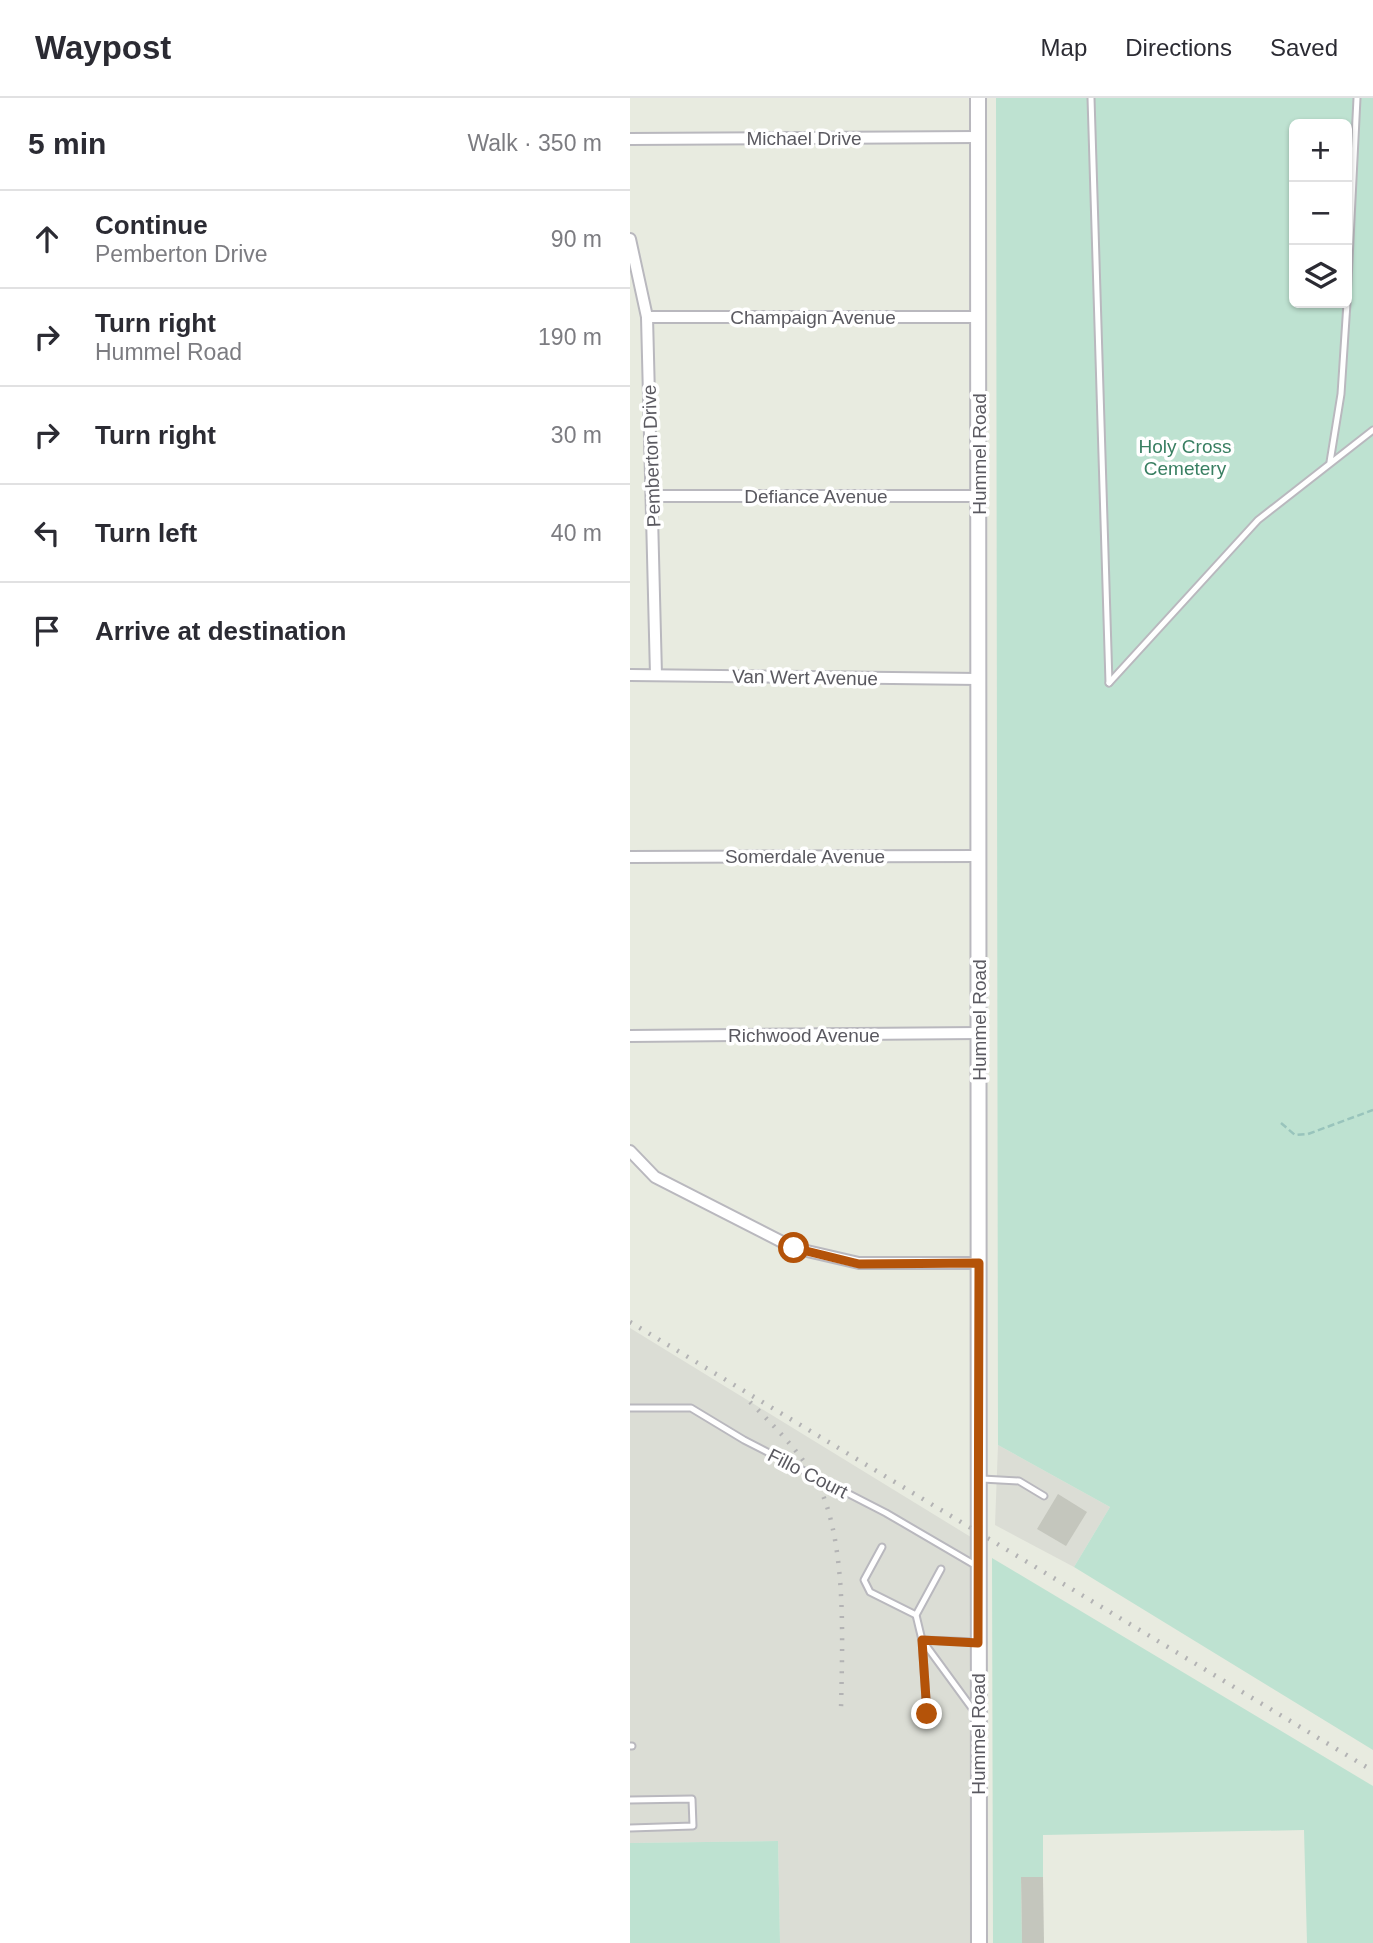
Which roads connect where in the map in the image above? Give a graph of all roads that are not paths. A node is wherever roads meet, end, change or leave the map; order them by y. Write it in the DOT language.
graph roads {
  1 [pos="978,98"];
  2 [pos="1091,98"];
  3 [pos="1357,98"];
  4 [pos="978,137"];
  5 [pos="630,139"];
  6 [pos="630,239"];
  7 [pos="1350,245"];
  8 [pos="1347,308"];
  9 [pos="647,317"];
  10 [pos="979,317"];
  11 [pos="1373,430"];
  12 [pos="1330,463"];
  13 [pos="653,496"];
  14 [pos="979,496"];
  15 [pos="630,675"];
  16 [pos="656,675"];
  17 [pos="979,679"];
  18 [pos="980,856"];
  19 [pos="630,857"];
  20 [pos="979,1033"];
  21 [pos="630,1036"];
  22 [pos="630,1151"];
  23 [pos="979,1263"];
  24 [pos="630,1408"];
  25 [pos="978,1479"];
  26 [pos="1044,1496"];
  27 [pos="882,1547"];
  28 [pos="978,1567"];
  29 [pos="941,1569"];
  30 [pos="916,1615"];
  31 [pos="922,1640"];
  32 [pos="978,1643"];
  33 [pos="927,1714"];
  34 [pos="978,1716"];
  35 [pos="630,1800"];
  36 [pos="630,1828"];
  37 [pos="979,1943"];
  1 -- 4 [label="street, Hummel Road"];
  2 -- 12 [label="lane"];
  3 -- 7 [label="lane"];
  4 -- 5 [label="street, Michael Drive"];
  4 -- 10 [label="street, Hummel Road"];
  6 -- 9 [label="street, Pemberton Drive"];
  8 -- 12 [label="lane"];
  9 -- 10 [label="street, Champaign Avenue"];
  9 -- 13 [label="street, Pemberton Drive"];
  10 -- 14 [label="street, Hummel Road"];
  11 -- 12 [label="lane"];
  13 -- 14 [label="street, Defiance Avenue"];
  13 -- 16 [label="street, Pemberton Drive"];
  14 -- 17 [label="street, Hummel Road"];
  15 -- 16 [label="street, Van Wert Avenue"];
  16 -- 17 [label="street, Van Wert Avenue"];
  17 -- 18 [label="street, Hummel Road"];
  18 -- 19 [label="street, Somerdale Avenue"];
  18 -- 20 [label="street, Hummel Road"];
  20 -- 21 [label="street, Richwood Avenue"];
  20 -- 23 [label="street, Hummel Road"];
  22 -- 23 [label="street"];
  23 -- 25 [label="street, Hummel Road"];
  24 -- 28 [label="lane, Fillo Court"];
  25 -- 26 [label="lane"];
  25 -- 28 [label="street, Hummel Road"];
  27 -- 30 [label="lane"];
  28 -- 32 [label="street, Hummel Road"];
  29 -- 30 [label="lane"];
  30 -- 31 [label="lane"];
  31 -- 32 [label="lane"];
  31 -- 33 [label="lane"];
  31 -- 34 [label="lane"];
  32 -- 34 [label="street, Hummel Road"];
  34 -- 37 [label="street, Hummel Road"];
  35 -- 36 [label="lane"];
}
